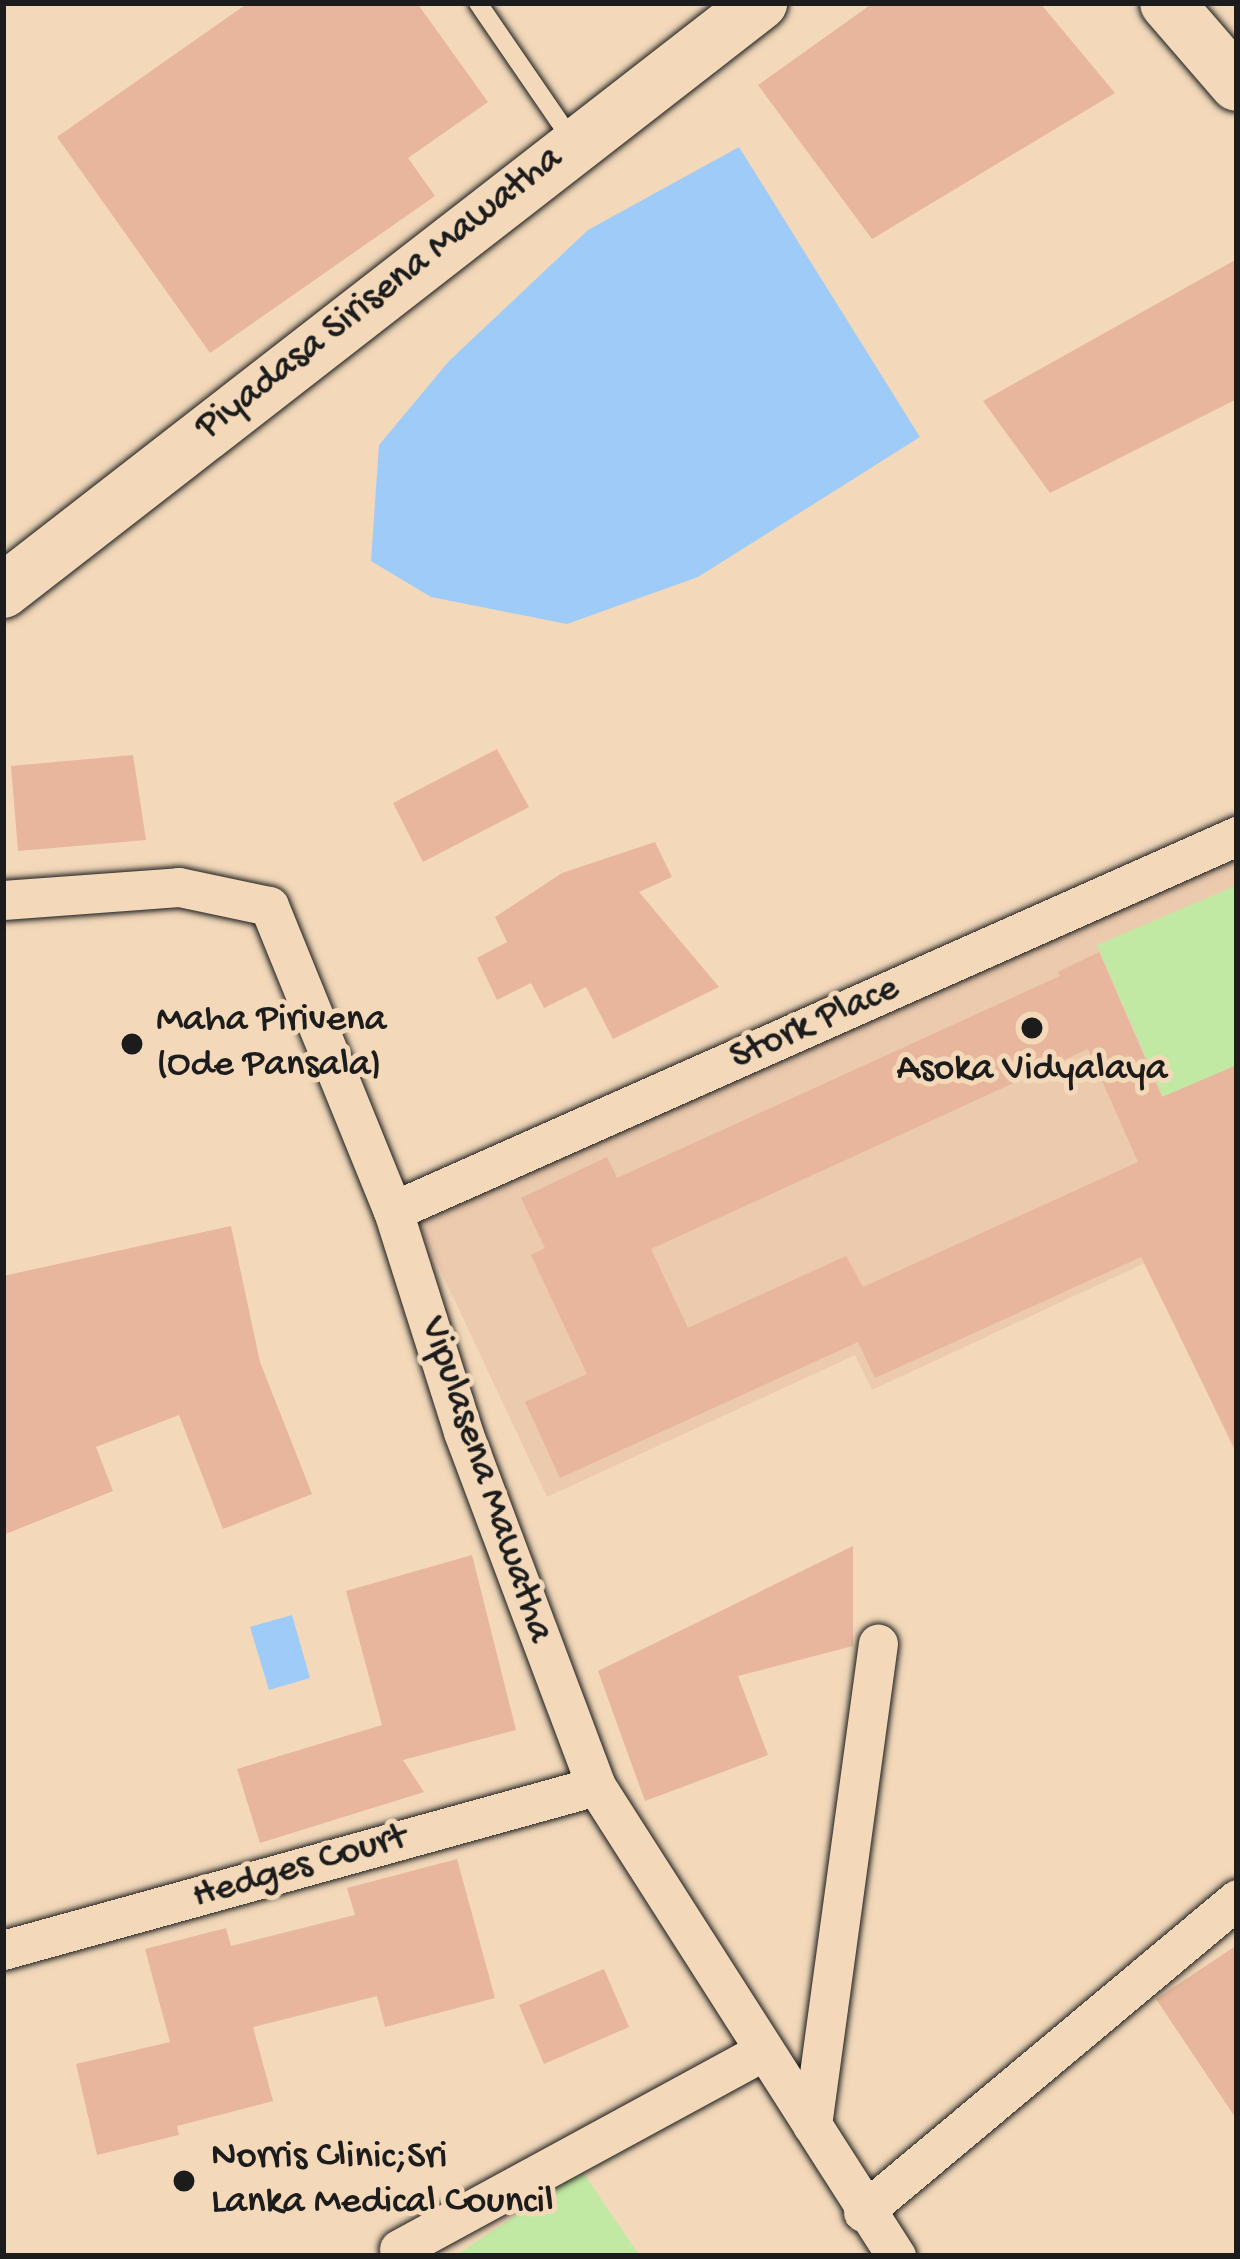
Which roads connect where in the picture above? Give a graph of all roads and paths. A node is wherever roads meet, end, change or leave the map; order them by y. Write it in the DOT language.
graph roads {
  1 [pos="478,3"];
  2 [pos="760,3"];
  3 [pos="1168,3"];
  4 [pos="1237,84"];
  5 [pos="574,143"];
  6 [pos="3,591"];
  7 [pos="1237,836"];
  8 [pos="3,900"];
  9 [pos="393,1211"];
  10 [pos="878,1643"];
  11 [pos="596,1786"];
  12 [pos="1237,1899"];
  13 [pos="3,1950"];
  14 [pos="763,2051"];
  15 [pos="812,2126"];
  16 [pos="863,2212"];
  17 [pos="399,2249"];
  18 [pos="896,2256"];
  1 -- 5 [label="lane"];
  2 -- 5 [label="street, Piyadasa Sirisena Mawatha"];
  3 -- 4 [label="street"];
  5 -- 6 [label="street, Piyadasa Sirisena Mawatha"];
  7 -- 9 [label="street, Stork Place"];
  8 -- 9 [label="street, Vipulasena Mawatha"];
  9 -- 11 [label="street, Vipulasena Mawatha"];
  10 -- 15 [label="street"];
  11 -- 13 [label="street, Hedges Court"];
  11 -- 14 [label="street, Vipulasena Mawatha"];
  12 -- 16 [label="street"];
  14 -- 15 [label="street, Vipulasena Mawatha"];
  14 -- 17 [label="street"];
  15 -- 16 [label="street, Vipulasena Mawatha"];
  16 -- 18 [label="street, Vipulasena Mawatha"];
}
